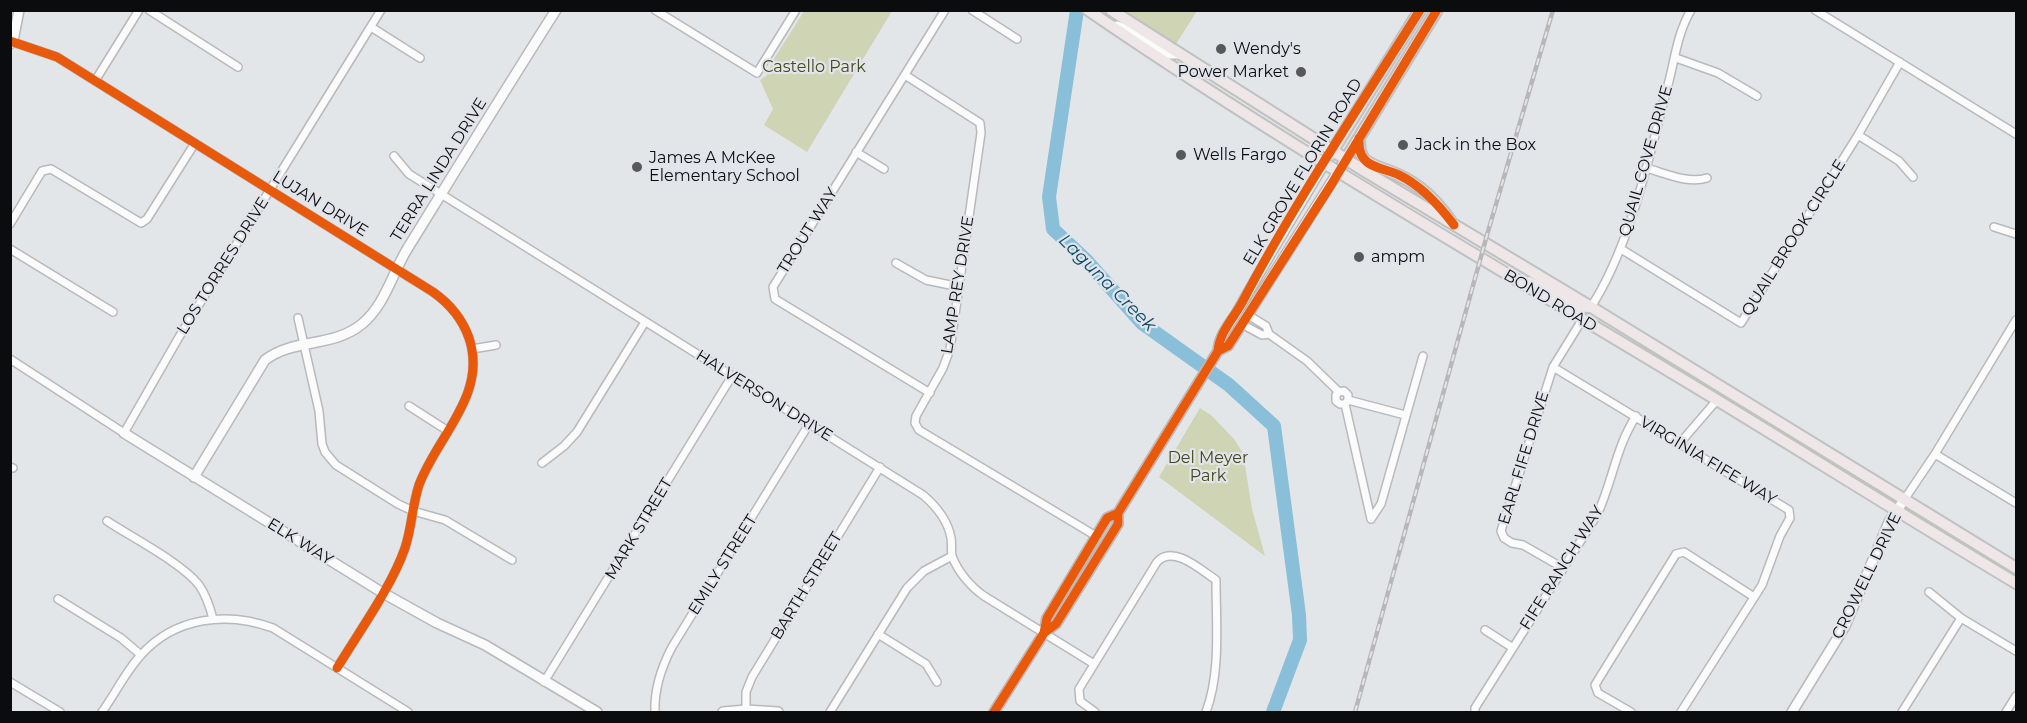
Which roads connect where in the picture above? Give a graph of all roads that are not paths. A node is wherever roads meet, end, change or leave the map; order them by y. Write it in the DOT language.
graph roads {
  1 [pos="19,10"];
  2 [pos="139,10"];
  3 [pos="149,10"];
  4 [pos="381,10"];
  5 [pos="655,10"];
  6 [pos="796,10"];
  7 [pos="945,10"];
  8 [pos="972,10"];
  9 [pos="1088,10"];
  10 [pos="1111,10"];
  11 [pos="1420,10"];
  12 [pos="1690,10"];
  13 [pos="1815,10"];
  14 [pos="552,12"];
  15 [pos="1434,13"];
  16 [pos="1105,21"];
  17 [pos="371,27"];
  18 [pos="1017,39"];
  19 [pos="11,42"];
  20 [pos="1178,54"];
  21 [pos="420,58"];
  22 [pos="1676,58"];
  23 [pos="1900,62"];
  24 [pos="238,67"];
  25 [pos="905,75"];
  26 [pos="95,81"];
  27 [pos="1757,96"];
  28 [pos="2016,134"];
  29 [pos="1858,135"];
  30 [pos="1359,138"];
  31 [pos="195,143"];
  32 [pos="1332,151"];
  33 [pos="856,152"];
  34 [pos="394,156"];
  35 [pos="1346,159"];
  36 [pos="1324,164"];
  37 [pos="1646,168"];
  38 [pos="884,169"];
  39 [pos="1338,172"];
  40 [pos="1913,177"];
  41 [pos="1707,178"];
  42 [pos="270,190"];
  43 [pos="441,195"];
  44 [pos="10,224"];
  45 [pos="1454,225"];
  46 [pos="1994,227"];
  47 [pos="2016,234"];
  48 [pos="10,249"];
  49 [pos="1621,249"];
  50 [pos="896,263"];
  51 [pos="397,270"];
  52 [pos="1510,278"];
  53 [pos="1251,286"];
  54 [pos="960,287"];
  55 [pos="1591,307"];
  56 [pos="113,312"];
  57 [pos="1248,315"];
  58 [pos="298,318"];
  59 [pos="1582,320"];
  60 [pos="2016,320"];
  61 [pos="645,322"];
  62 [pos="1242,324"];
  63 [pos="1269,334"];
  64 [pos="304,345"];
  65 [pos="496,345"];
  66 [pos="472,349"];
  67 [pos="1218,351"];
  68 [pos="1665,353"];
  69 [pos="1423,356"];
  70 [pos="10,359"];
  71 [pos="1553,367"];
  72 [pos="732,375"];
  73 [pos="930,393"];
  74 [pos="1717,400"];
  75 [pos="1347,402"];
  76 [pos="409,406"];
  77 [pos="1405,415"];
  78 [pos="1636,416"];
  79 [pos="809,424"];
  80 [pos="1790,430"];
  81 [pos="448,431"];
  82 [pos="124,433"];
  83 [pos="1680,443"];
  84 [pos="1935,454"];
  85 [pos="542,463"];
  86 [pos="880,467"];
  87 [pos="194,477"];
  88 [pos="1904,500"];
  89 [pos="2016,503"];
  90 [pos="1897,511"];
  91 [pos="413,512"];
  92 [pos="1118,513"];
  93 [pos="107,521"];
  94 [pos="1096,536"];
  95 [pos="952,556"];
  96 [pos="512,560"];
  97 [pos="1563,568"];
  98 [pos="2016,568"];
  99 [pos="2016,583"];
  100 [pos="1929,592"];
  101 [pos="383,593"];
  102 [pos="1754,597"];
  103 [pos="58,599"];
  104 [pos="1961,618"];
  105 [pos="213,619"];
  106 [pos="1485,630"];
  107 [pos="1044,633"];
  108 [pos="878,634"];
  109 [pos="1513,648"];
  110 [pos="2016,651"];
  111 [pos="141,655"];
  112 [pos="1094,664"];
  113 [pos="337,668"];
  114 [pos="10,682"];
  115 [pos="544,682"];
  116 [pos="937,682"];
  117 [pos="2016,696"];
  118 [pos="746,710"];
  119 [pos="60,712"];
  120 [pos="102,712"];
  121 [pos="408,712"];
  122 [pos="597,712"];
  123 [pos="655,712"];
  124 [pos="723,712"];
  125 [pos="778,712"];
  126 [pos="830,712"];
  127 [pos="994,712"];
  128 [pos="1095,712"];
  129 [pos="1206,712"];
  130 [pos="1475,712"];
  131 [pos="1631,712"];
  132 [pos="1681,712"];
  133 [pos="1792,712"];
  134 [pos="1902,712"];
  135 [pos="2006,712"];
  1 -- 19 [label="street"];
  2 -- 26 [label="street"];
  3 -- 24 [label="street"];
  4 -- 17 [label="street, LOS TORRES DRIVE"];
  5 -- 6 [label="street"];
  7 -- 25 [label="street, TROUT WAY"];
  8 -- 18 [label="street"];
  9 -- 16 [label="main road, BOND ROAD"];
  10 -- 20 [label="main road, BOND ROAD"];
  11 -- 32 [label="main road, ELK GROVE FLORIN ROAD"];
  12 -- 22 [label="street, QUAIL COVE DRIVE"];
  13 -- 23 [label="street"];
  14 -- 43 [label="street, TERRA LINDA DRIVE"];
  15 -- 30 [label="main road, ELK GROVE FLORIN ROAD"];
  16 -- 20 [label="street"];
  16 -- 36 [label="main road, BOND ROAD"];
  17 -- 21 [label="street"];
  17 -- 42 [label="street, LOS TORRES DRIVE"];
  19 -- 26 [label="street, LUJAN DRIVE"];
  20 -- 32 [label="main road, BOND ROAD"];
  22 -- 27 [label="street"];
  22 -- 37 [label="street, QUAIL COVE DRIVE"];
  23 -- 28 [label="street"];
  23 -- 29 [label="street, QUAIL BROOK CIRCLE"];
  25 -- 33 [label="street, TROUT WAY"];
  25 -- 54 [label="street, LAMP REY DRIVE"];
  26 -- 31 [label="street, LUJAN DRIVE"];
  29 -- 40 [label="street"];
  29 -- 49 [label="street, QUAIL BROOK CIRCLE"];
  30 -- 35 [label="main road, ELK GROVE FLORIN ROAD"];
  30 -- 45 [label="main road"];
  31 -- 42 [label="street, LUJAN DRIVE"];
  31 -- 44 [label="street"];
  32 -- 35 [label="main road, BOND ROAD"];
  32 -- 36 [label="main road, ELK GROVE FLORIN ROAD"];
  33 -- 38 [label="street"];
  33 -- 73 [label="street, TROUT WAY"];
  34 -- 43 [label="street, HALVERSON DRIVE"];
  35 -- 39 [label="main road, ELK GROVE FLORIN ROAD"];
  35 -- 45 [label="main road, BOND ROAD"];
  36 -- 39 [label="main road, BOND ROAD"];
  36 -- 53 [label="street, ELK GROVE FLORIN ROAD"];
  37 -- 41 [label="street"];
  37 -- 49 [label="street, QUAIL COVE DRIVE"];
  39 -- 52 [label="main road, BOND ROAD"];
  39 -- 57 [label="street, ELK GROVE FLORIN ROAD"];
  42 -- 51 [label="street, LUJAN DRIVE"];
  42 -- 82 [label="street, LOS TORRES DRIVE"];
  43 -- 51 [label="street, TERRA LINDA DRIVE"];
  43 -- 61 [label="street, HALVERSON DRIVE"];
  45 -- 55 [label="main road, BOND ROAD"];
  46 -- 47 [label="street"];
  48 -- 56 [label="street"];
  49 -- 55 [label="street, QUAIL COVE DRIVE"];
  50 -- 54 [label="street"];
  51 -- 64 [label="street, TERRA LINDA DRIVE"];
  51 -- 66 [label="street, LUJAN DRIVE"];
  52 -- 55 [label="main road"];
  52 -- 59 [label="main road, BOND ROAD"];
  53 -- 62 [label="street"];
  53 -- 67 [label="street, ELK GROVE FLORIN ROAD"];
  54 -- 73 [label="street, LAMP REY DRIVE"];
  55 -- 68 [label="main road, BOND ROAD"];
  57 -- 62 [label="street, ELK GROVE FLORIN ROAD"];
  57 -- 63 [label="street"];
  58 -- 64 [label="street"];
  59 -- 68 [label="main road"];
  59 -- 71 [label="street, EARL FIFE DRIVE"];
  59 -- 74 [label="main road, BOND ROAD"];
  60 -- 84 [label="street"];
  61 -- 72 [label="street, HALVERSON DRIVE"];
  61 -- 85 [label="street"];
  62 -- 63 [label="street"];
  62 -- 67 [label="street, ELK GROVE FLORIN ROAD"];
  63 -- 75 [label="street"];
  64 -- 87 [label="street, TERRA LINDA DRIVE"];
  64 -- 91 [label="street"];
  65 -- 66 [label="street"];
  66 -- 81 [label="street, LUJAN DRIVE"];
  67 -- 92 [label="street, ELK GROVE FLORIN ROAD"];
  68 -- 80 [label="main road, BOND ROAD"];
  69 -- 77 [label="street"];
  70 -- 82 [label="street, ELK WAY"];
  71 -- 78 [label="street, VIRGINIA FIFE WAY"];
  71 -- 97 [label="street, EARL FIFE DRIVE"];
  72 -- 79 [label="street, HALVERSON DRIVE"];
  72 -- 115 [label="street, MARK STREET"];
  73 -- 94 [label="street, LAMP REY DRIVE"];
  74 -- 80 [label="main road"];
  74 -- 83 [label="street"];
  74 -- 90 [label="main road, BOND ROAD"];
  75 -- 77 [label="street"];
  75 -- 77 [label="street"];
  76 -- 81 [label="street"];
  78 -- 83 [label="street, VIRGINIA FIFE WAY"];
  78 -- 97 [label="street, FIFE RANCH WAY"];
  79 -- 86 [label="street, HALVERSON DRIVE"];
  79 -- 123 [label="street, EMILY STREET"];
  80 -- 88 [label="main road, BOND ROAD"];
  81 -- 91 [label="street, LUJAN DRIVE"];
  82 -- 87 [label="street, ELK WAY"];
  83 -- 102 [label="street, VIRGINIA FIFE WAY"];
  84 -- 88 [label="street"];
  84 -- 89 [label="street"];
  86 -- 95 [label="street, HALVERSON DRIVE"];
  86 -- 118 [label="street, BARTH STREET"];
  87 -- 101 [label="street, ELK WAY"];
  88 -- 90 [label="street, CROWELL DRIVE"];
  88 -- 98 [label="main road, BOND ROAD"];
  90 -- 99 [label="main road, BOND ROAD"];
  90 -- 133 [label="street, CROWELL DRIVE"];
  91 -- 96 [label="street"];
  91 -- 101 [label="street, LUJAN DRIVE"];
  92 -- 94 [label="street, ELK GROVE FLORIN ROAD"];
  92 -- 107 [label="street, ELK GROVE FLORIN ROAD"];
  93 -- 105 [label="street"];
  94 -- 107 [label="street, ELK GROVE FLORIN ROAD"];
  95 -- 107 [label="street, HALVERSON DRIVE"];
  95 -- 108 [label="street"];
  97 -- 109 [label="street, FIFE RANCH WAY"];
  100 -- 104 [label="street"];
  101 -- 113 [label="street, LUJAN DRIVE"];
  101 -- 115 [label="street, ELK WAY"];
  102 -- 131 [label="street"];
  102 -- 132 [label="street, VIRGINIA FIFE WAY"];
  103 -- 111 [label="street"];
  104 -- 110 [label="street"];
  104 -- 134 [label="street"];
  105 -- 111 [label="street"];
  105 -- 113 [label="street"];
  106 -- 109 [label="street"];
  107 -- 112 [label="street, HALVERSON DRIVE"];
  107 -- 127 [label="street, ELK GROVE FLORIN ROAD"];
  108 -- 116 [label="street"];
  108 -- 126 [label="street"];
  109 -- 130 [label="street, FIFE RANCH WAY"];
  111 -- 120 [label="street"];
  112 -- 128 [label="street"];
  112 -- 129 [label="street"];
  113 -- 121 [label="street"];
  114 -- 119 [label="street"];
  115 -- 122 [label="street, ELK WAY"];
  117 -- 135 [label="street"];
  118 -- 124 [label="street"];
  118 -- 125 [label="street"];
}
